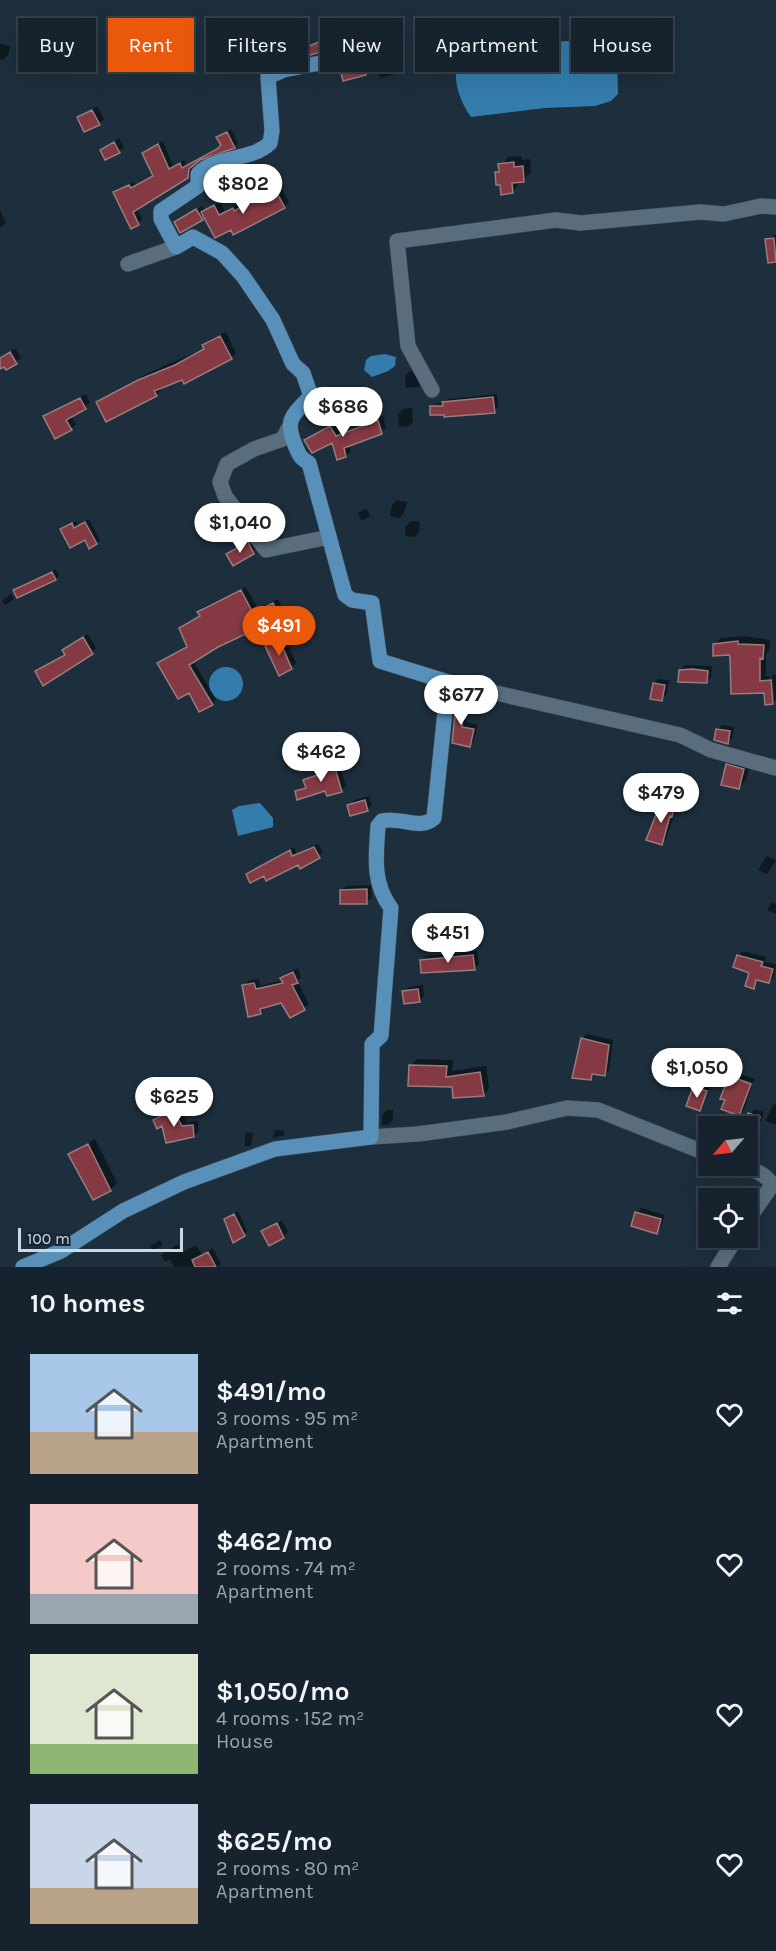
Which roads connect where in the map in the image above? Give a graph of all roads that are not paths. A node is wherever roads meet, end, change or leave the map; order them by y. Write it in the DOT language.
graph roads {
  1 [pos="320,63"];
  2 [pos="776,207"];
  3 [pos="176,247"];
  4 [pos="128,264"];
  5 [pos="432,390"];
  6 [pos="288,429"];
  7 [pos="329,537"];
  8 [pos="448,682"];
  9 [pos="776,768"];
  10 [pos="371,1137"];
  11 [pos="698,1150"];
  12 [pos="758,1172"];
  13 [pos="774,1180"];
  14 [pos="758,1204"];
  15 [pos="730,1248"];
  16 [pos="22,1267"];
  17 [pos="718,1267"];
  1 -- 3 [label="main road"];
  2 -- 5 [label="street"];
  3 -- 4 [label="street"];
  3 -- 6 [label="main road"];
  6 -- 7 [label="main road"];
  6 -- 7 [label="street"];
  7 -- 8 [label="main road"];
  8 -- 9 [label="street"];
  8 -- 10 [label="main road"];
  10 -- 11 [label="street"];
  10 -- 16 [label="main road"];
  12 -- 13 [label="street"];
  13 -- 14 [label="street"];
  15 -- 17 [label="street"];
}
